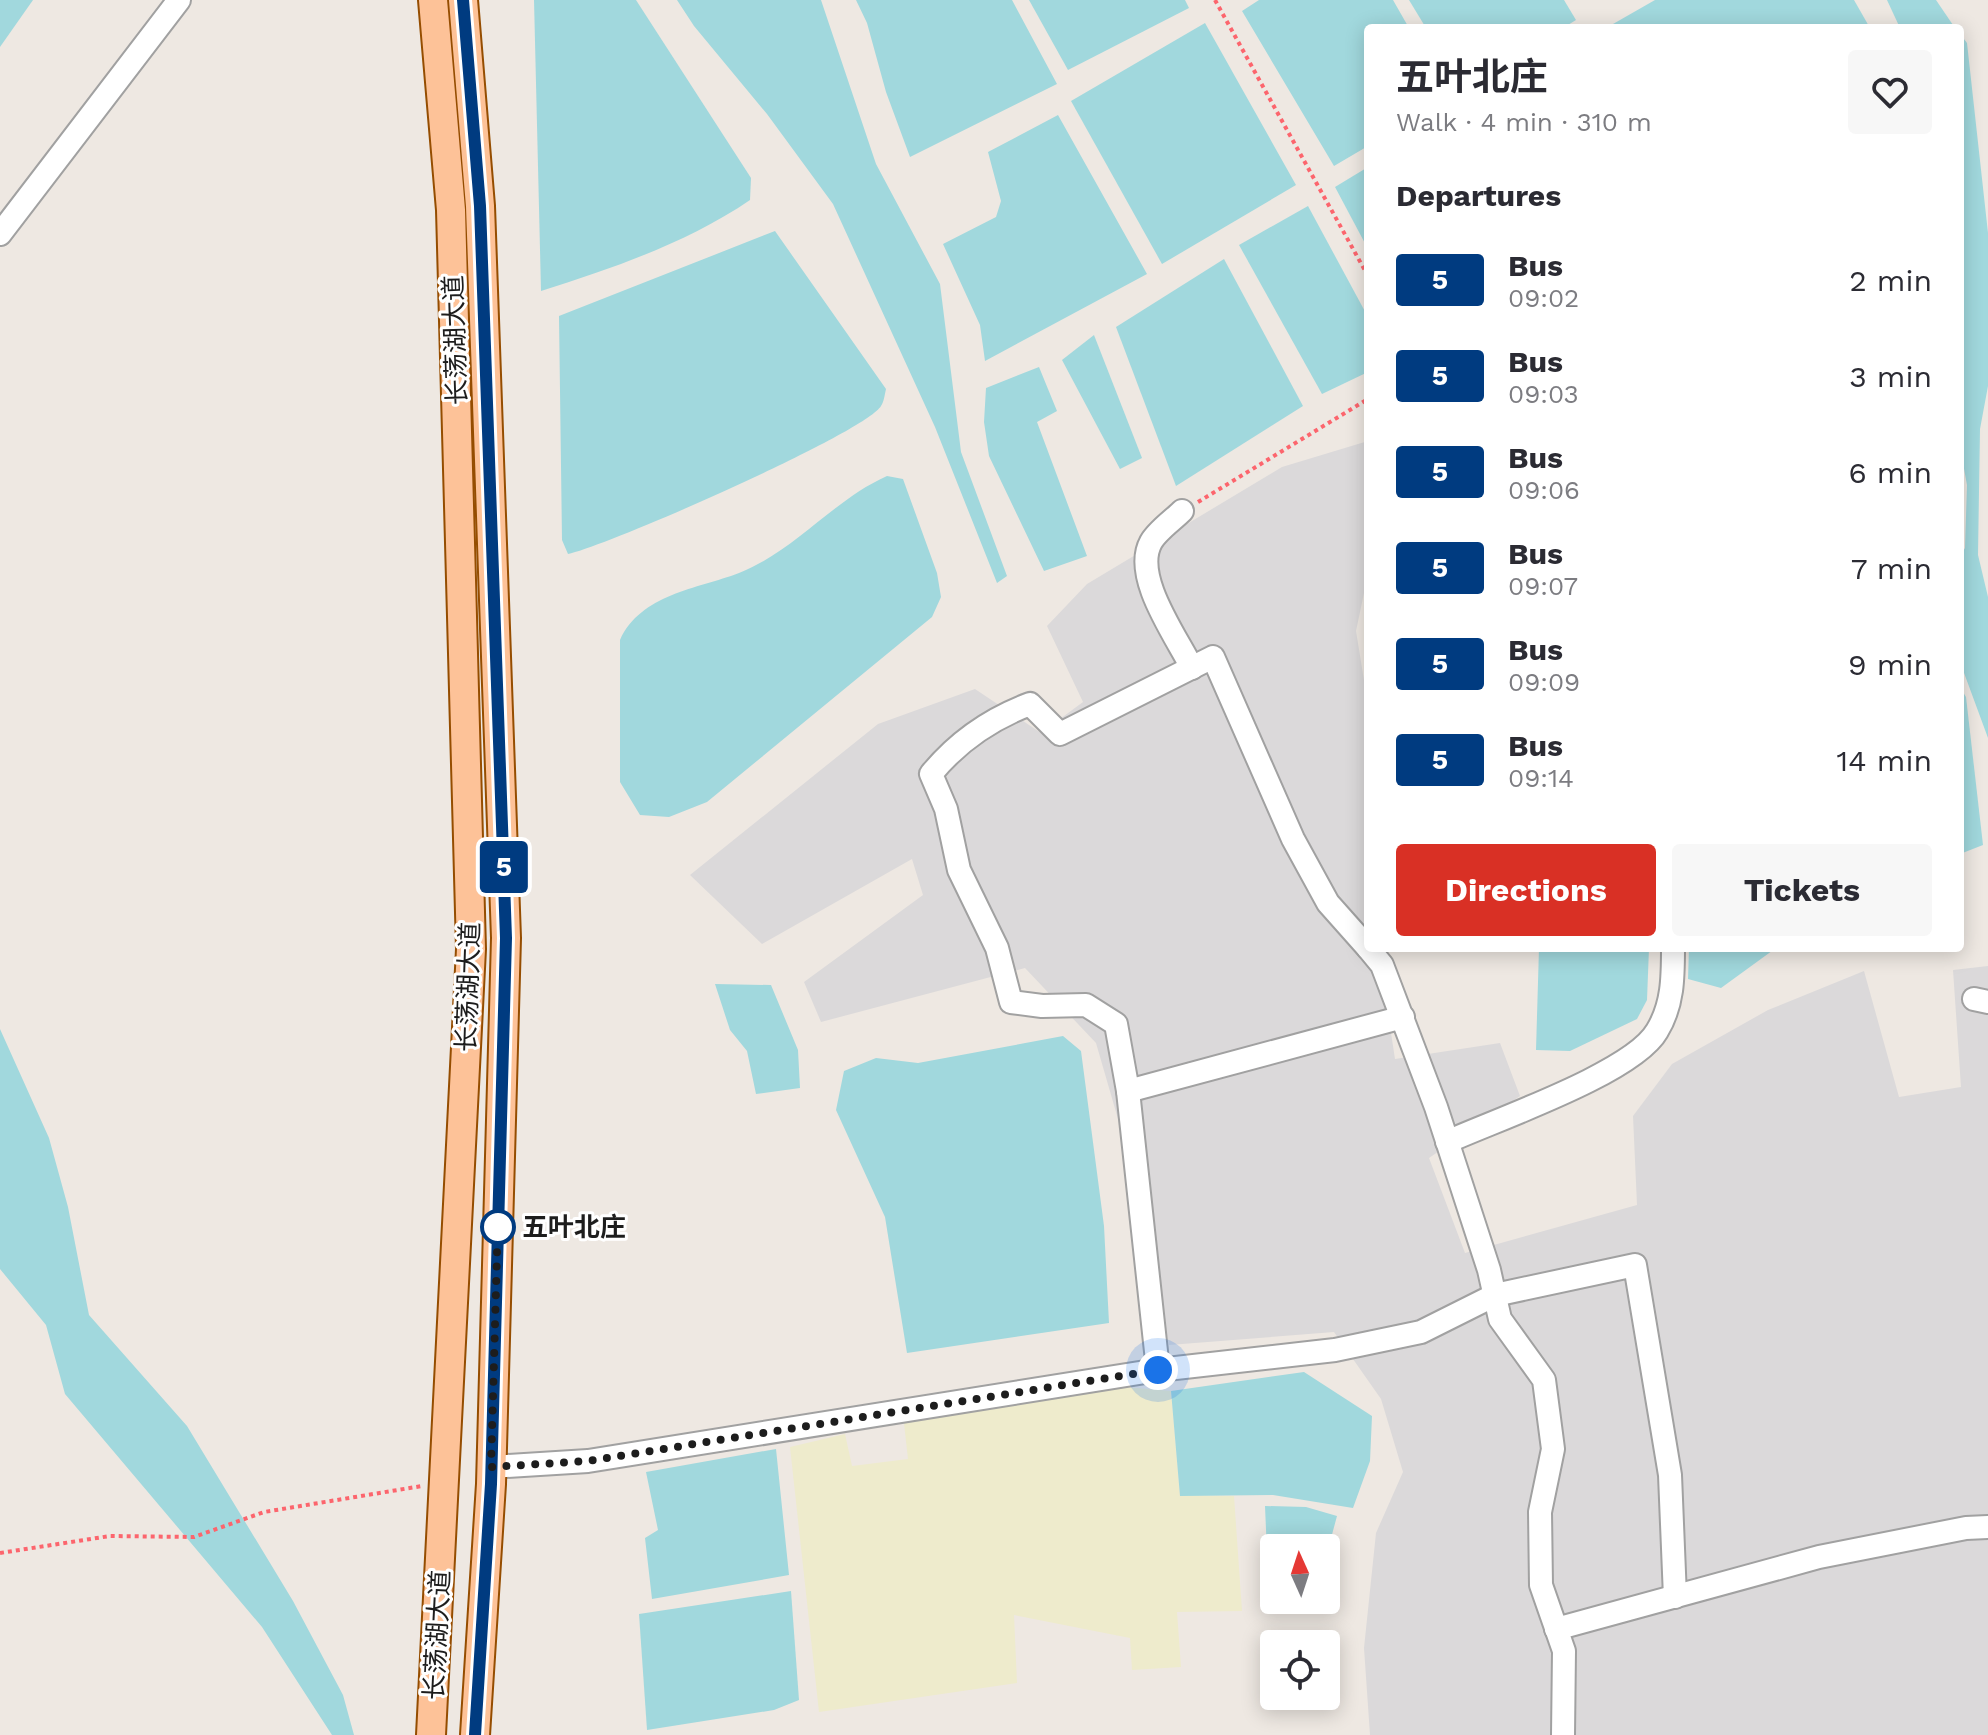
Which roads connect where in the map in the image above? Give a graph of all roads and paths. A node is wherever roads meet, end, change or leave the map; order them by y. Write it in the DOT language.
graph roads {
  1 [pos="179,0"];
  2 [pos="433,0"];
  3 [pos="463,0"];
  4 [pos="1215,0"];
  5 [pos="0,234"];
  6 [pos="1364,269"];
  7 [pos="1364,401"];
  8 [pos="1182,511"];
  9 [pos="1192,668"];
  10 [pos="1364,944"];
  11 [pos="1371,952"];
  12 [pos="1673,952"];
  13 [pos="1403,1017"];
  14 [pos="1128,1091"];
  15 [pos="1447,1142"];
  16 [pos="1495,1295"];
  17 [pos="1158,1370"];
  18 [pos="447,1467"];
  19 [pos="491,1467"];
  20 [pos="1988,1527"];
  21 [pos="0,1553"];
  22 [pos="1675,1597"];
  23 [pos="1556,1629"];
  24 [pos="431,1735"];
  25 [pos="475,1735"];
  26 [pos="1563,1735"];
  1 -- 5 [label="street"];
  2 -- 18 [label="main road, 长荡湖大道"];
  3 -- 19 [label="main road, 长荡湖大道"];
  4 -- 6 [label="path"];
  7 -- 8 [label="path"];
  8 -- 9 [label="street"];
  9 -- 10 [label="street"];
  9 -- 14 [label="street"];
  11 -- 13 [label="street"];
  12 -- 15 [label="street"];
  13 -- 14 [label="street"];
  13 -- 15 [label="street"];
  14 -- 17 [label="street"];
  15 -- 16 [label="street"];
  16 -- 17 [label="street"];
  16 -- 22 [label="street"];
  16 -- 23 [label="street"];
  17 -- 19 [label="street"];
  18 -- 21 [label="path"];
  18 -- 24 [label="main road, 长荡湖大道"];
  19 -- 25 [label="main road, 长荡湖大道"];
  20 -- 22 [label="street"];
  22 -- 23 [label="street"];
  23 -- 26 [label="street"];
}
